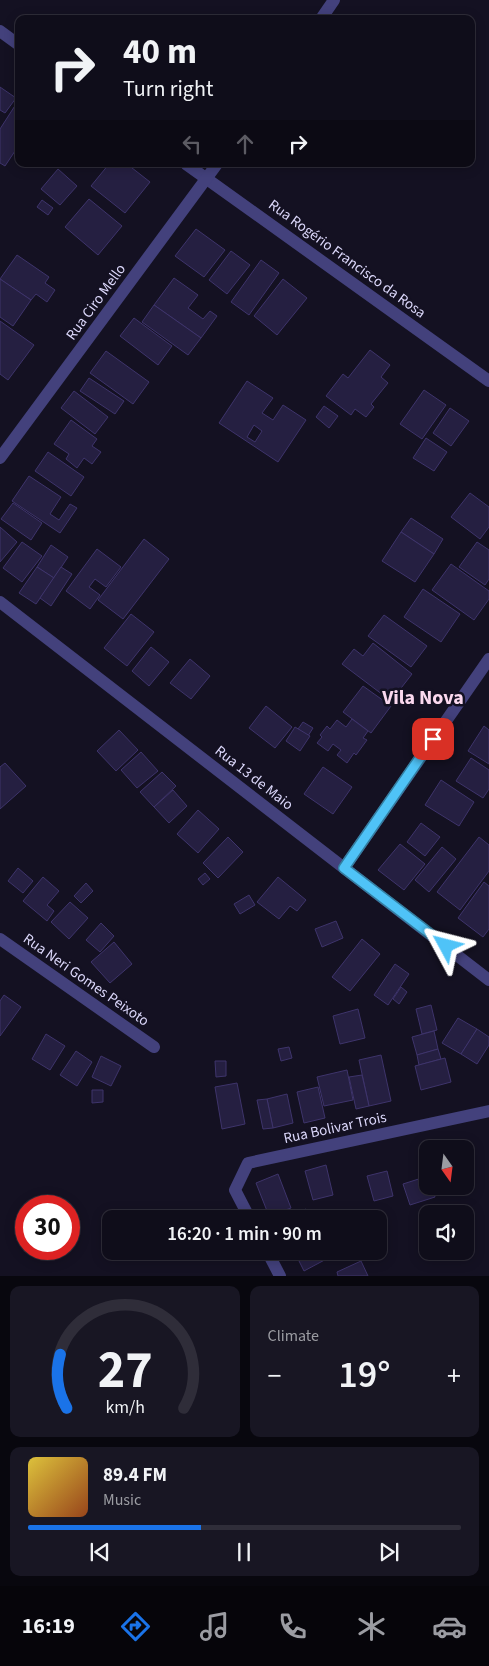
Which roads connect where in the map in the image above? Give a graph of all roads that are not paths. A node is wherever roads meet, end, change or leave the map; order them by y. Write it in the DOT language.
graph roads {
  1 [pos="334,0"];
  2 [pos="324,15"];
  3 [pos="0,32"];
  4 [pos="15,42"];
  5 [pos="190,167"];
  6 [pos="215,167"];
  7 [pos="207,178"];
  8 [pos="489,381"];
  9 [pos="0,458"];
  10 [pos="0,602"];
  11 [pos="489,659"];
  12 [pos="344,868"];
  13 [pos="0,939"];
  14 [pos="489,980"];
  15 [pos="154,1048"];
  16 [pos="489,1111"];
  17 [pos="245,1210"];
  18 [pos="272,1260"];
  19 [pos="280,1276"];
  1 -- 2 [label="street"];
  3 -- 4 [label="street"];
  5 -- 7 [label="street, Rua Rogério Francisco da Rosa"];
  6 -- 7 [label="street, Rua Ciro Mello"];
  7 -- 8 [label="street, Rua Rogério Francisco da Rosa"];
  7 -- 9 [label="street, Rua Ciro Mello"];
  10 -- 12 [label="street, Rua 13 de Maio"];
  11 -- 12 [label="street"];
  12 -- 14 [label="street, Rua 13 de Maio"];
  13 -- 15 [label="street, Rua Neri Gomes Peixoto"];
  16 -- 17 [label="street, Rua Bolivar Trois"];
  18 -- 19 [label="street"];
}
